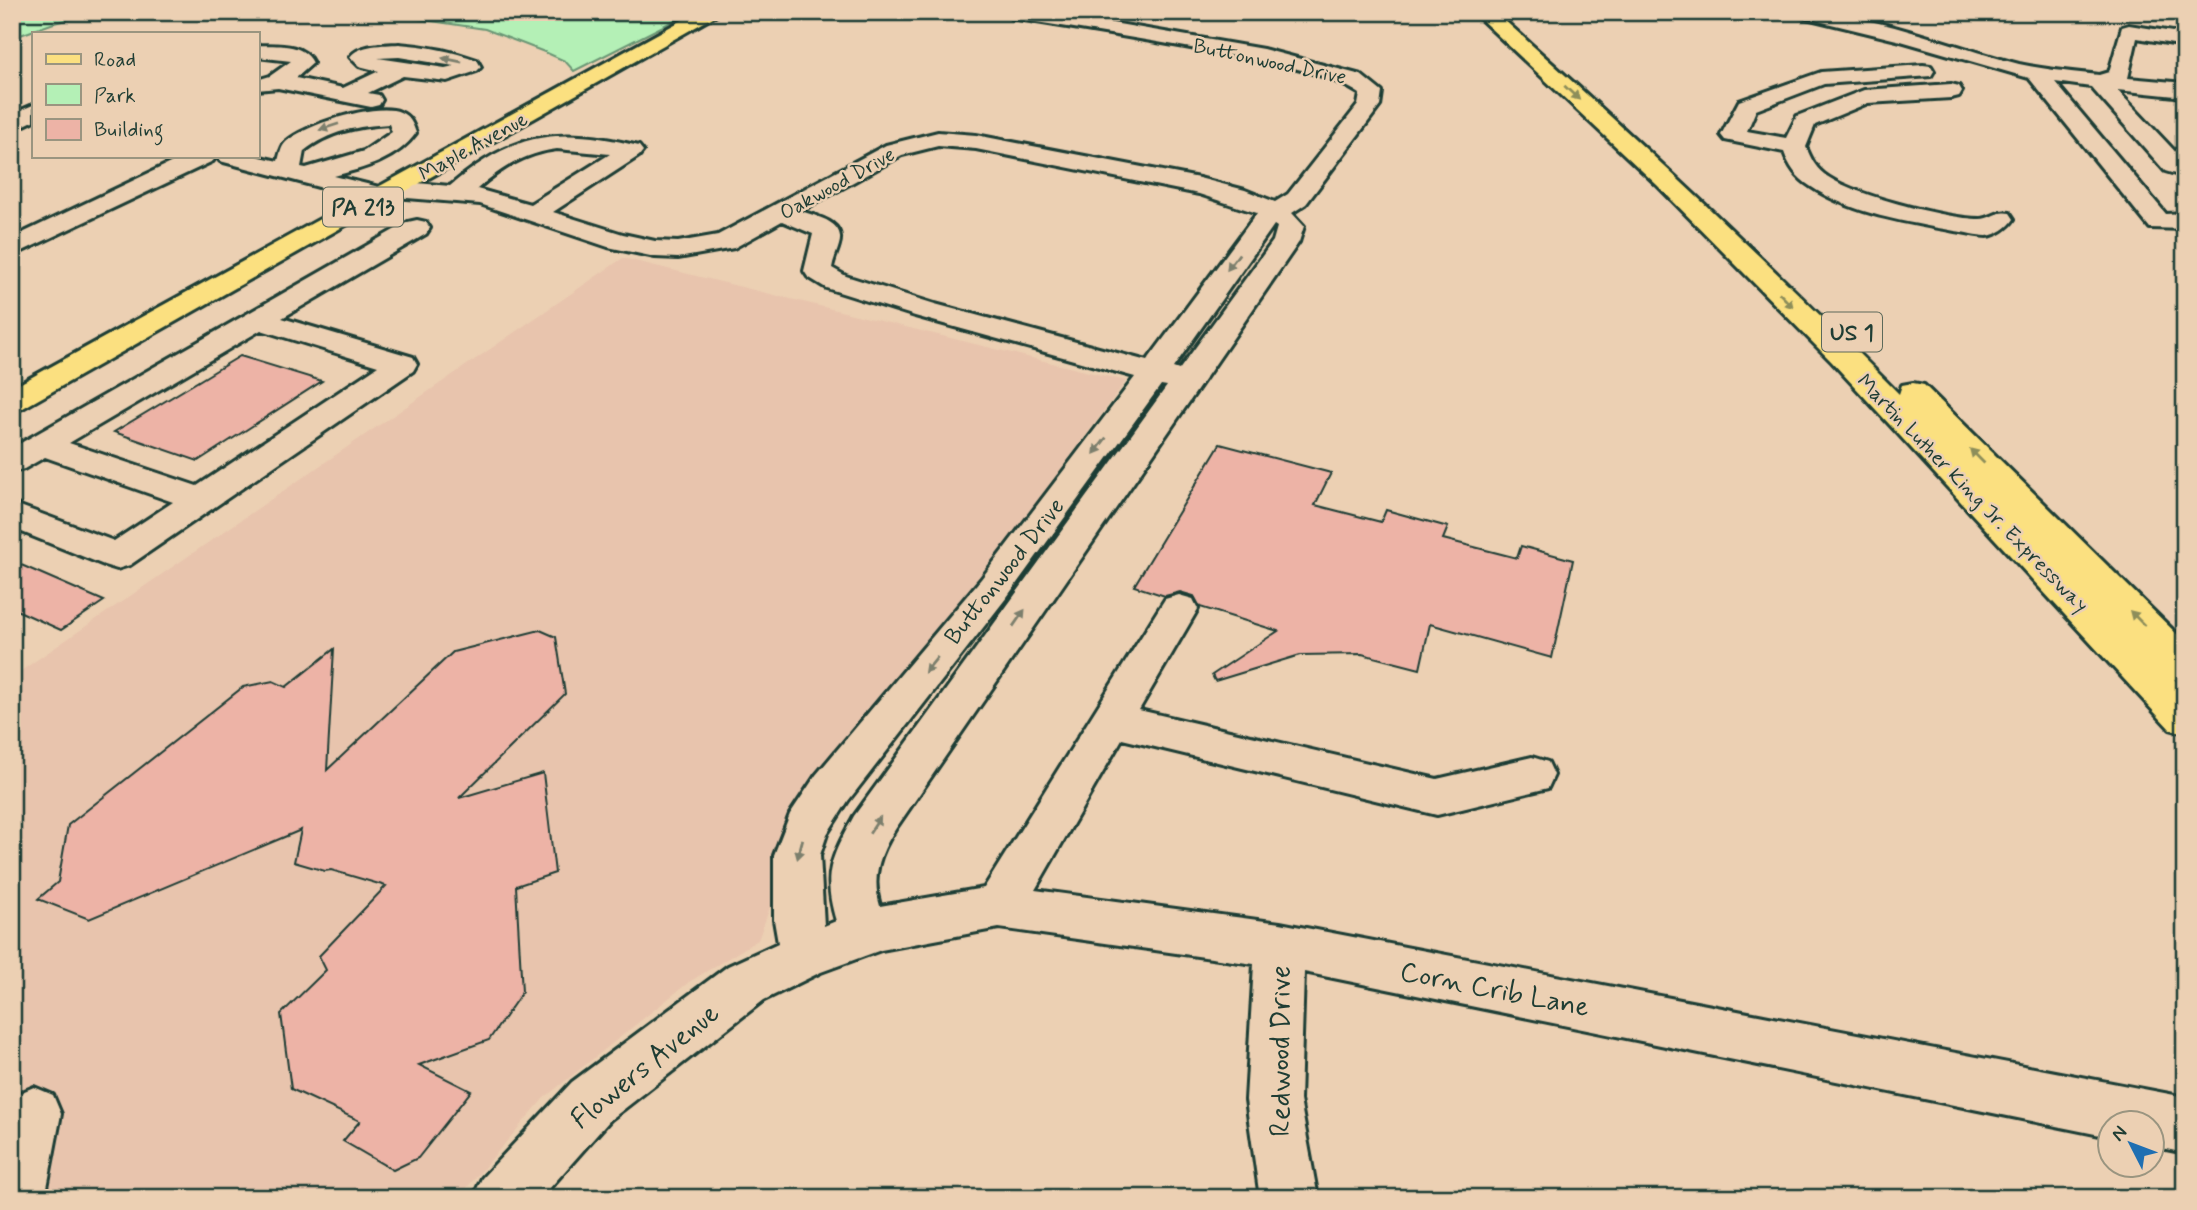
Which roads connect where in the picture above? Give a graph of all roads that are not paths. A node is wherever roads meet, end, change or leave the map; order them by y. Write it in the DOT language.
graph roads {
  1 [pos="712,12"];
  2 [pos="1011,12"];
  3 [pos="1134,12"];
  4 [pos="1475,12"];
  5 [pos="1483,12"];
  6 [pos="1805,12"];
  7 [pos="2128,12"];
  8 [pos="1504,21"];
  9 [pos="2185,21"];
  10 [pos="1911,28"];
  11 [pos="1113,30"];
  12 [pos="2185,40"];
  13 [pos="259,51"];
  14 [pos="2185,67"];
  15 [pos="400,69"];
  16 [pos="1923,71"];
  17 [pos="2037,74"];
  18 [pos="2098,82"];
  19 [pos="267,83"];
  20 [pos="2184,90"];
  21 [pos="345,95"];
  22 [pos="32,113"];
  23 [pos="394,117"];
  24 [pos="12,124"];
  25 [pos="32,135"];
  26 [pos="12,138"];
  27 [pos="1794,147"];
  28 [pos="200,158"];
  29 [pos="237,158"];
  30 [pos="2185,170"];
  31 [pos="297,173"];
  32 [pos="389,192"];
  33 [pos="456,194"];
  34 [pos="535,212"];
  35 [pos="1278,212"];
  36 [pos="784,213"];
  37 [pos="2000,219"];
  38 [pos="2185,221"];
  39 [pos="417,228"];
  40 [pos="12,248"];
  41 [pos="258,320"];
  42 [pos="1170,377"];
  43 [pos="12,401"];
  44 [pos="42,445"];
  45 [pos="12,462"];
  46 [pos="200,499"];
  47 [pos="17,521"];
  48 [pos="1179,609"];
  49 [pos="2185,667"];
  50 [pos="2185,717"];
  51 [pos="1110,720"];
  52 [pos="1532,775"];
  53 [pos="999,907"];
  54 [pos="864,934"];
  55 [pos="1280,945"];
  56 [pos="805,955"];
  57 [pos="34,1114"];
  58 [pos="2185,1125"];
  59 [pos="16,1198"];
  60 [pos="502,1198"];
  61 [pos="1289,1198"];
  1 -- 32 [label="main road, Maple Avenue / PA 213"];
  2 -- 11 [label="street, Buttonwood Drive"];
  3 -- 11 [label="street"];
  4 -- 8 [label="main road"];
  5 -- 8 [label="main road, Martin Luther King Jr. Expressway / US 1"];
  6 -- 10 [label="street"];
  7 -- 9 [label="street"];
  49 -- 8 [label="main road, Martin Luther King Jr. Expressway / US 1, one-way"];
  8 -- 50 [label="main road, Martin Luther King Jr. Expressway / US 1, one-way"];
  10 -- 16 [label="street"];
  10 -- 17 [label="street"];
  11 -- 35 [label="street, Buttonwood Drive"];
  12 -- 18 [label="street"];
  13 -- 19 [label="street"];
  14 -- 20 [label="street"];
  15 -- 21 [label="street"];
  16 -- 27 [label="street"];
  16 -- 27 [label="street"];
  17 -- 18 [label="street"];
  17 -- 38 [label="street"];
  18 -- 20 [label="street"];
  18 -- 30 [label="street"];
  19 -- 21 [label="street"];
  21 -- 23 [label="street"];
  22 -- 24 [label="street"];
  23 -- 31 [label="street, one-way"];
  23 -- 31 [label="street"];
  25 -- 26 [label="street"];
  27 -- 37 [label="street"];
  28 -- 40 [label="street"];
  29 -- 31 [label="street, Oakwood Drive"];
  31 -- 32 [label="street, Oakwood Drive"];
  32 -- 33 [label="street, Oakwood Drive"];
  32 -- 43 [label="main road, Maple Avenue / PA 213"];
  33 -- 34 [label="street, Oakwood Drive"];
  33 -- 34 [label="street"];
  34 -- 36 [label="street, Oakwood Drive"];
  35 -- 36 [label="street, Oakwood Drive"];
  35 -- 42 [label="street, Buttonwood Drive"];
  36 -- 42 [label="street"];
  39 -- 41 [label="street"];
  41 -- 44 [label="street"];
  41 -- 46 [label="street"];
  54 -- 42 [label="street, Buttonwood Drive, one-way"];
  42 -- 56 [label="street, Buttonwood Drive, one-way"];
  44 -- 45 [label="street"];
  44 -- 46 [label="street"];
  46 -- 47 [label="street"];
  48 -- 51 [label="street"];
  51 -- 52 [label="street"];
  51 -- 53 [label="street"];
  53 -- 54 [label="street, Corn Crib Lane"];
  53 -- 55 [label="street, Corn Crib Lane"];
  54 -- 56 [label="street, Corn Crib Lane"];
  55 -- 58 [label="street, Corn Crib Lane"];
  55 -- 61 [label="street, Redwood Drive"];
  56 -- 60 [label="street, Flowers Avenue"];
  57 -- 59 [label="street"];
}
